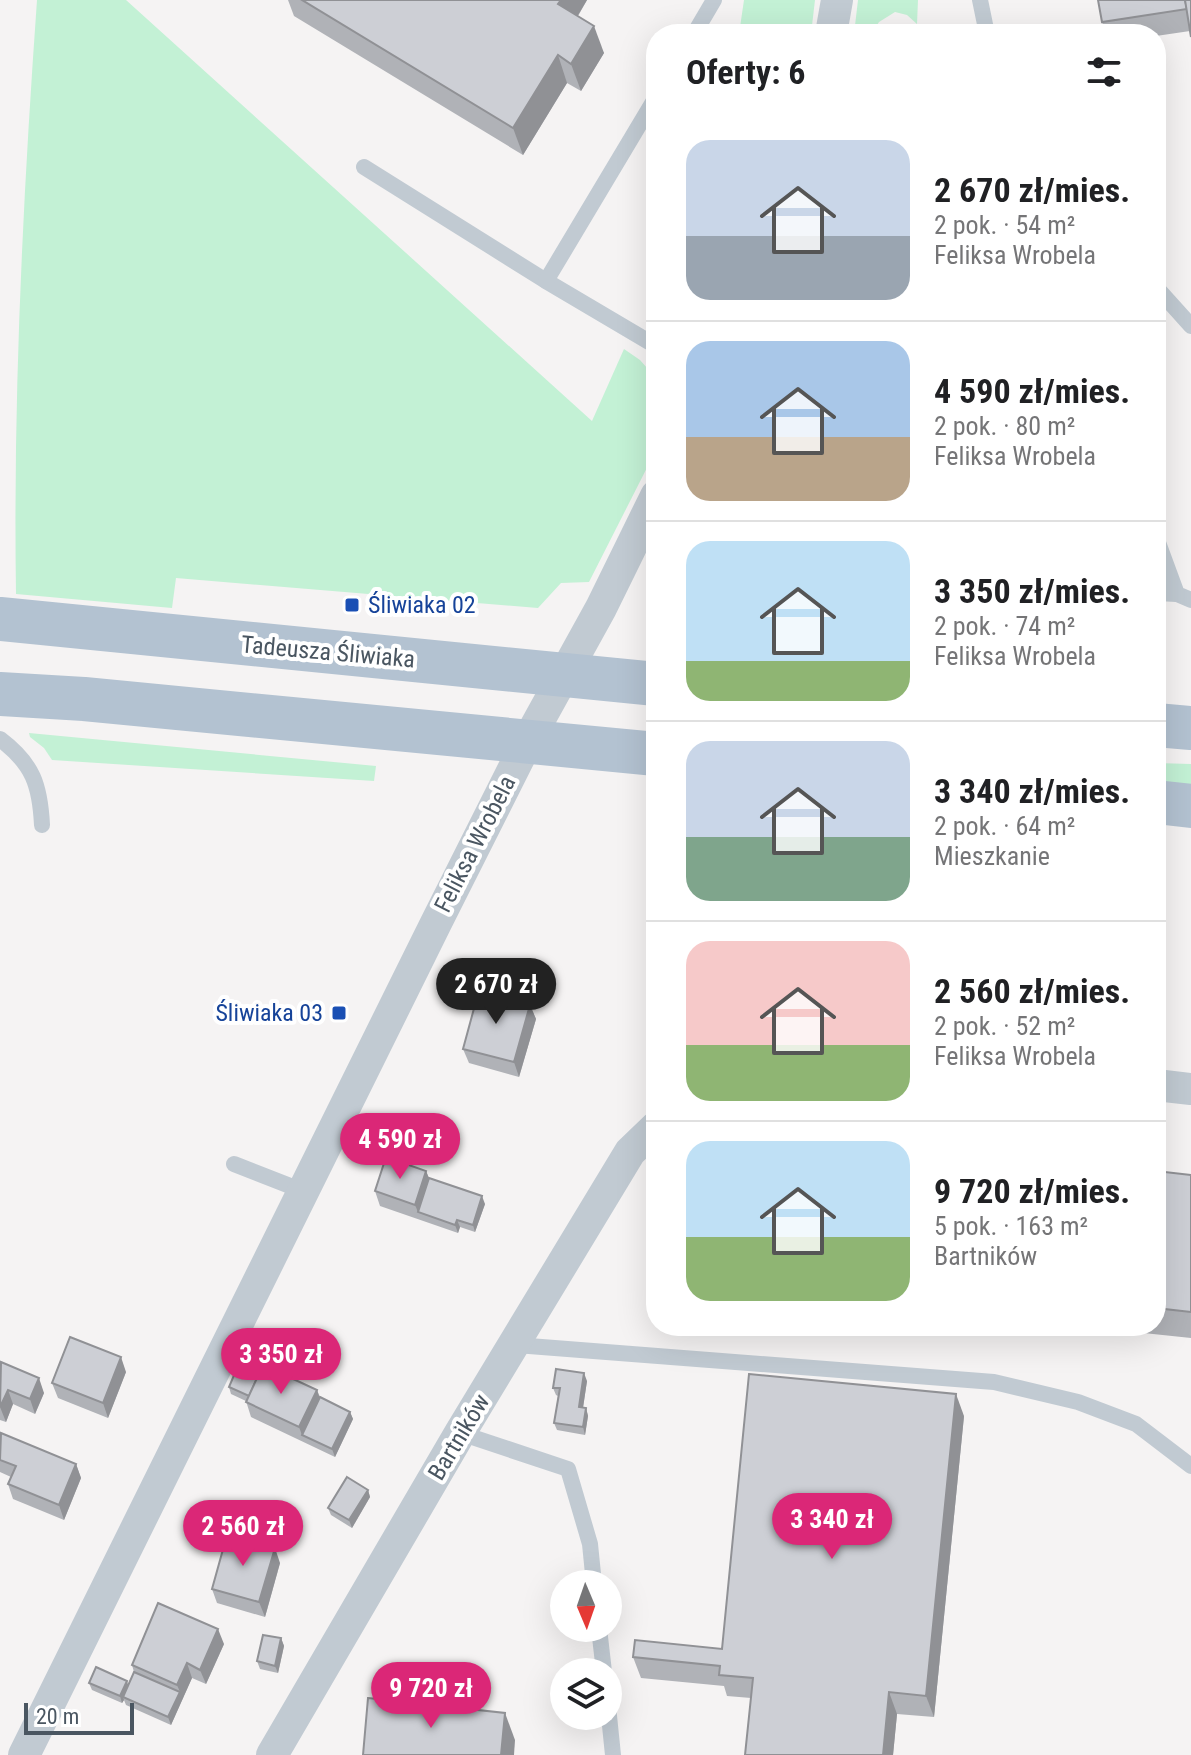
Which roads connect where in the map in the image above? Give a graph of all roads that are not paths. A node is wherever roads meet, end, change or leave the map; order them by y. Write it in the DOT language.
graph roads {
  1 [pos="714,0"];
  2 [pos="837,0"];
  3 [pos="980,0"];
  4 [pos="700,24"];
  5 [pos="833,24"];
  6 [pos="985,24"];
  7 [pos="646,114"];
  8 [pos="364,167"];
  9 [pos="546,281"];
  10 [pos="1166,298"];
  11 [pos="1191,326"];
  12 [pos="646,340"];
  13 [pos="646,516"];
  14 [pos="1166,558"];
  15 [pos="1184,597"];
  16 [pos="7,617"];
  17 [pos="563,675"];
  18 [pos="646,683"];
  19 [pos="0,694"];
  20 [pos="1166,726"];
  21 [pos="1191,728"];
  22 [pos="0,739"];
  23 [pos="527,742"];
  24 [pos="646,753"];
  25 [pos="1166,803"];
  26 [pos="1191,806"];
  27 [pos="42,825"];
  28 [pos="1166,1086"];
  29 [pos="1191,1089"];
  30 [pos="646,1137"];
  31 [pos="234,1164"];
  32 [pos="303,1191"];
  33 [pos="516,1345"];
  34 [pos="460,1433"];
  35 [pos="1191,1466"];
  36 [pos="593,1570"];
  37 [pos="610,1730"];
  38 [pos="24,1755"];
  39 [pos="272,1755"];
  40 [pos="613,1755"];
  1 -- 4 [label="lane"];
  2 -- 5 [label="street"];
  3 -- 6 [label="lane"];
  7 -- 9 [label="lane"];
  8 -- 9 [label="lane"];
  9 -- 12 [label="lane"];
  10 -- 11 [label="lane"];
  13 -- 17 [label="street, Feliksa Wrobela"];
  14 -- 15 [label="lane"];
  16 -- 17 [label="main road, Tadeusza Śliwiaka"];
  17 -- 18 [label="main road, Tadeusza Śliwiaka"];
  17 -- 23 [label="street, Feliksa Wrobela"];
  19 -- 23 [label="main road"];
  20 -- 21 [label="main road"];
  22 -- 27 [label="lane"];
  23 -- 24 [label="main road"];
  23 -- 32 [label="street, Feliksa Wrobela"];
  25 -- 26 [label="main road"];
  28 -- 29 [label="street"];
  30 -- 33 [label="street, Bartników"];
  31 -- 32 [label="lane"];
  32 -- 38 [label="street, Feliksa Wrobela"];
  33 -- 34 [label="street, Bartników"];
  33 -- 35 [label="lane"];
  34 -- 36 [label="lane"];
  34 -- 39 [label="street, Bartników"];
  37 -- 40 [label="lane"];
}
